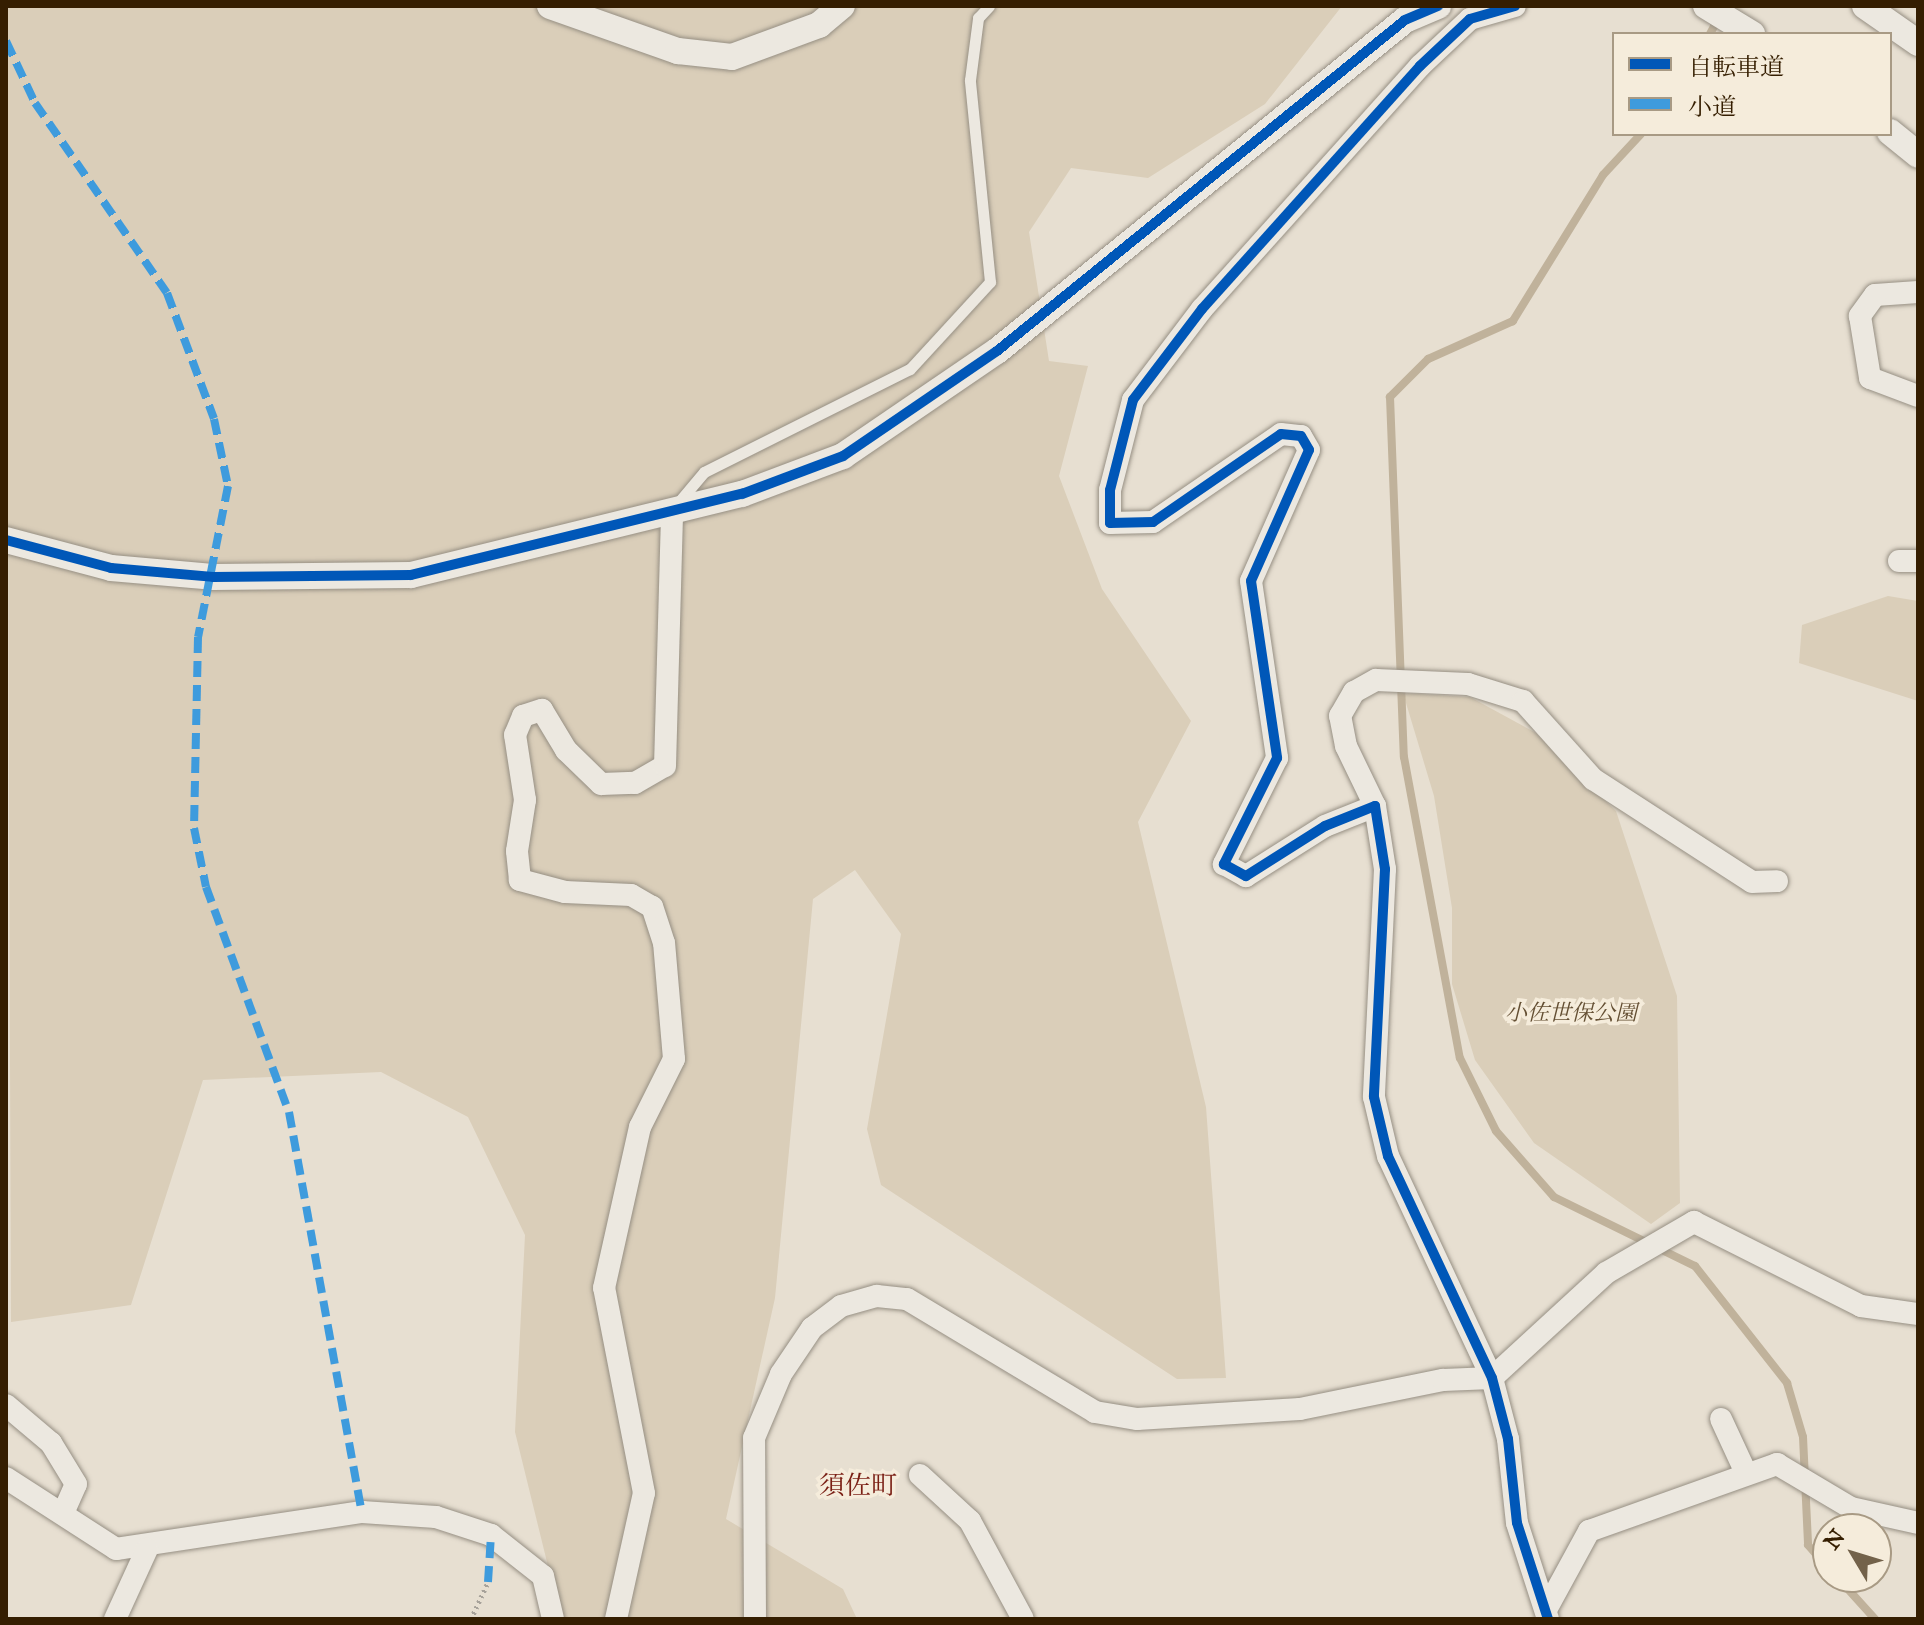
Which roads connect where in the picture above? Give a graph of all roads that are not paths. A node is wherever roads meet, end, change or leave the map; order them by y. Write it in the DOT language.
graph roads {
  1 [pos="550,6"];
  2 [pos="842,6"];
  3 [pos="989,6"];
  4 [pos="1438,6"];
  5 [pos="1515,6"];
  6 [pos="1706,6"];
  7 [pos="1865,6"];
  8 [pos="1744,29"];
  9 [pos="1918,43"];
  10 [pos="1892,134"];
  11 [pos="1918,155"];
  12 [pos="1918,292"];
  13 [pos="1918,396"];
  14 [pos="672,511"];
  15 [pos="6,540"];
  16 [pos="1375,806"];
  17 [pos="1777,881"];
  18 [pos="1918,1314"];
  19 [pos="1492,1378"];
  20 [pos="6,1405"];
  21 [pos="1721,1419"];
  22 [pos="1746,1473"];
  23 [pos="920,1475"];
  24 [pos="6,1478"];
  25 [pos="63,1513"];
  26 [pos="1918,1523"];
  27 [pos="147,1549"];
  28 [pos="1548,1614"];
  29 [pos="115,1619"];
  30 [pos="553,1619"];
  31 [pos="616,1619"];
  32 [pos="755,1619"];
  33 [pos="1023,1619"];
  1 -- 2 [label="street"];
  3 -- 14 [label="lane"];
  4 -- 14 [label="street"];
  5 -- 16 [label="street"];
  6 -- 8 [label="street"];
  7 -- 9 [label="street"];
  10 -- 11 [label="street"];
  12 -- 13 [label="street"];
  14 -- 15 [label="street"];
  14 -- 31 [label="street"];
  16 -- 17 [label="street"];
  16 -- 19 [label="street"];
  18 -- 19 [label="street"];
  19 -- 28 [label="street"];
  19 -- 32 [label="street"];
  20 -- 25 [label="street"];
  21 -- 22 [label="street"];
  22 -- 26 [label="street"];
  22 -- 28 [label="street"];
  23 -- 33 [label="street"];
  24 -- 25 [label="street"];
  25 -- 27 [label="street"];
  27 -- 29 [label="street"];
  27 -- 30 [label="street"];
}
